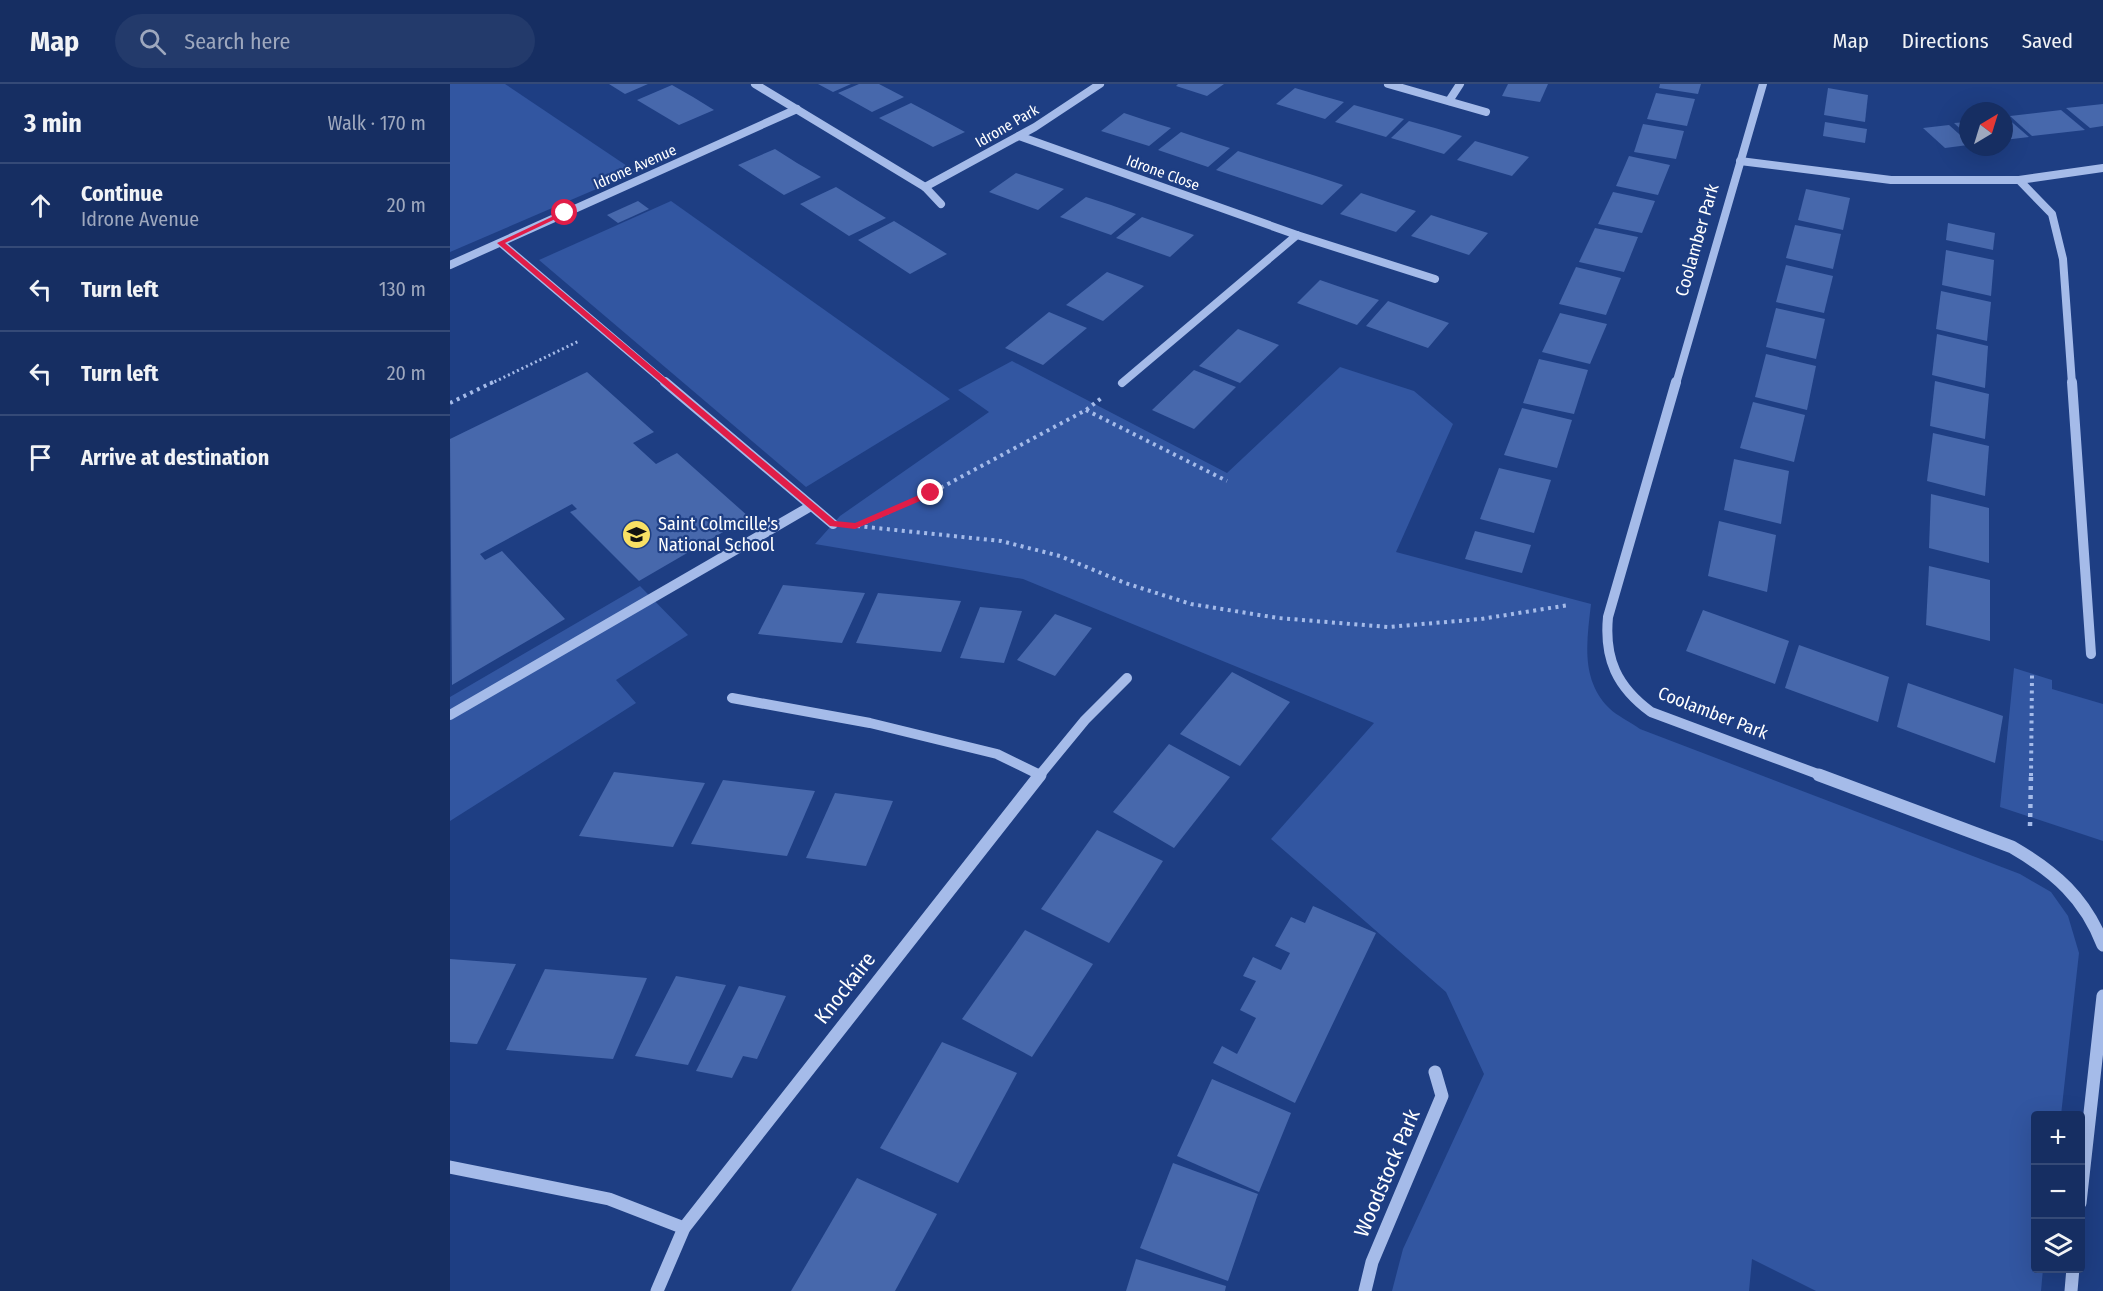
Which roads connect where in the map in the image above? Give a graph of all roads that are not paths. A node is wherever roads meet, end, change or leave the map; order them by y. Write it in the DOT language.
graph roads {
  1 [pos="755,84"];
  2 [pos="1100,84"];
  3 [pos="1388,84"];
  4 [pos="1460,84"];
  5 [pos="1762,84"];
  6 [pos="1449,101"];
  7 [pos="797,109"];
  8 [pos="1486,112"];
  9 [pos="1019,136"];
  10 [pos="1740,161"];
  11 [pos="2103,168"];
  12 [pos="2019,180"];
  13 [pos="925,187"];
  14 [pos="941,204"];
  15 [pos="1297,235"];
  16 [pos="501,243"];
  17 [pos="450,265"];
  18 [pos="1435,279"];
  19 [pos="1122,383"];
  20 [pos="811,506"];
  21 [pos="833,524"];
  22 [pos="2091,654"];
  23 [pos="1127,678"];
  24 [pos="732,698"];
  25 [pos="450,715"];
  26 [pos="1041,775"];
  27 [pos="2103,945"];
  28 [pos="2103,996"];
  29 [pos="1435,1072"];
  30 [pos="2084,1165"];
  31 [pos="450,1167"];
  32 [pos="684,1228"];
  33 [pos="2073,1273"];
  34 [pos="657,1291"];
  35 [pos="1365,1291"];
  36 [pos="2071,1291"];
  1 -- 7 [label="street"];
  2 -- 9 [label="street, Idrone Park"];
  3 -- 6 [label="street"];
  4 -- 6 [label="street"];
  5 -- 10 [label="street, Coolamber Park"];
  6 -- 8 [label="street"];
  7 -- 13 [label="street"];
  7 -- 16 [label="street, Idrone Avenue"];
  9 -- 13 [label="street, Idrone Park"];
  9 -- 15 [label="street, Idrone Close"];
  10 -- 12 [label="street"];
  10 -- 27 [label="street, Coolamber Park"];
  11 -- 12 [label="street"];
  12 -- 22 [label="street"];
  13 -- 14 [label="street"];
  15 -- 18 [label="street, Idrone Close"];
  15 -- 19 [label="street"];
  16 -- 17 [label="street, Idrone Avenue"];
  16 -- 20 [label="street"];
  20 -- 21 [label="street"];
  20 -- 25 [label="street"];
  23 -- 26 [label="street, Knockaire"];
  24 -- 26 [label="street"];
  26 -- 32 [label="street, Knockaire"];
  28 -- 30 [label="street"];
  29 -- 35 [label="street, Woodstock Park"];
  31 -- 32 [label="street"];
  32 -- 34 [label="street, Knockaire"];
  33 -- 36 [label="street"];
}
